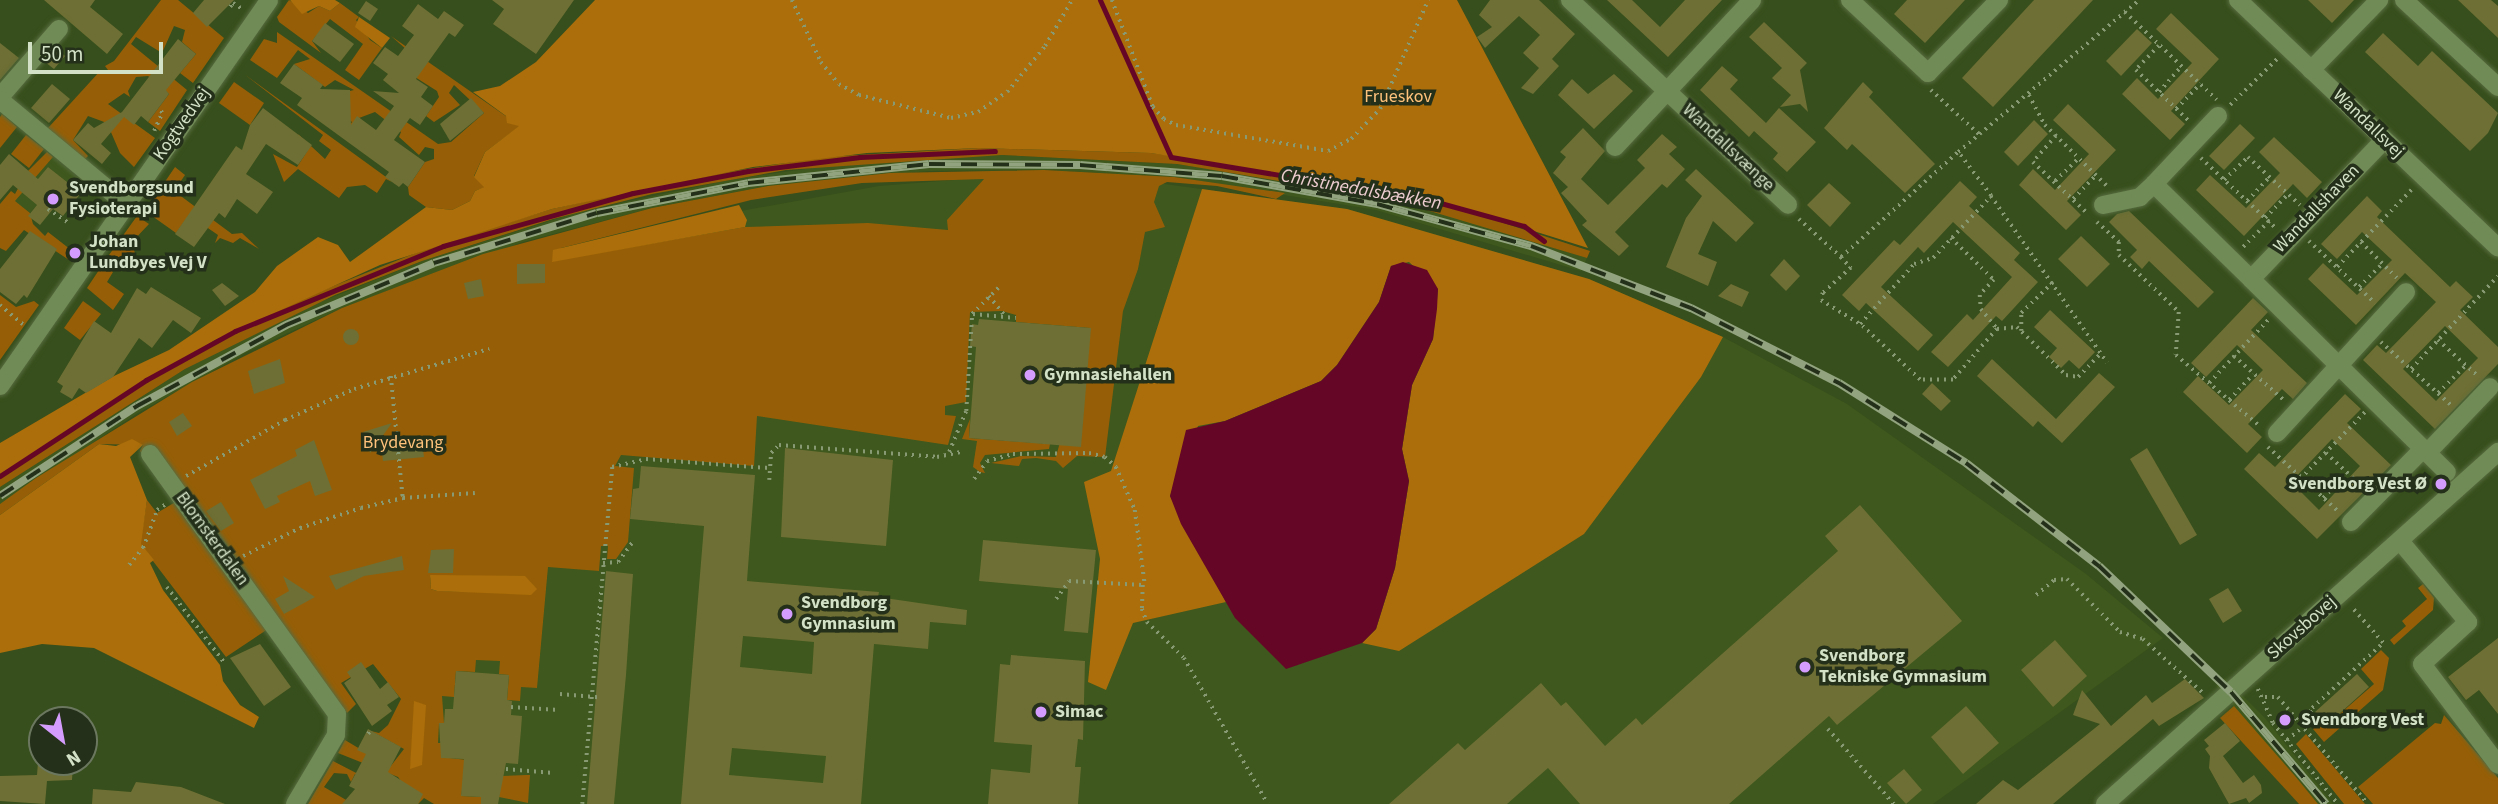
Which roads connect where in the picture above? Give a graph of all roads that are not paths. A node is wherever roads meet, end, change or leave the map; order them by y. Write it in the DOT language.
graph roads {
  1 [pos="269,0"];
  2 [pos="1570,0"];
  3 [pos="1752,0"];
  4 [pos="1850,0"];
  5 [pos="1999,0"];
  6 [pos="2238,0"];
  7 [pos="2379,0"];
  8 [pos="2404,0"];
  9 [pos="59,29"];
  10 [pos="2311,70"];
  11 [pos="2498,87"];
  12 [pos="1667,92"];
  13 [pos="0,98"];
  14 [pos="2218,116"];
  15 [pos="2384,140"];
  16 [pos="1615,148"];
  17 [pos="2154,184"];
  18 [pos="127,205"];
  19 [pos="1788,205"];
  20 [pos="2102,205"];
  21 [pos="2498,248"];
  22 [pos="2251,279"];
  23 [pos="2406,292"];
  24 [pos="2336,367"];
  25 [pos="0,386"];
  26 [pos="2490,387"];
  27 [pos="2269,434"];
  28 [pos="2425,451"];
  29 [pos="2498,452"];
  30 [pos="150,454"];
  31 [pos="2447,472"];
  32 [pos="2351,522"];
  33 [pos="2400,541"];
  34 [pos="2498,765"];
  35 [pos="2115,801"];
  36 [pos="295,804"];
  1 -- 18 [label="street, Kogtvedvej"];
  2 -- 12 [label="street, Wandallsvænge"];
  3 -- 12 [label="street, Wandallsvænge"];
  4 -- 5 [label="street"];
  6 -- 10 [label="street, Wandallsvej"];
  7 -- 10 [label="street"];
  8 -- 11 [label="street"];
  9 -- 13 [label="street"];
  10 -- 15 [label="street, Wandallsvej"];
  12 -- 16 [label="street, Wandallsvænge"];
  12 -- 19 [label="street, Wandallsvænge"];
  13 -- 18 [label="street"];
  14 -- 17 [label="street"];
  15 -- 21 [label="street, Wandallsvej"];
  15 -- 22 [label="street, Wandallshaven"];
  17 -- 20 [label="street"];
  17 -- 22 [label="street"];
  18 -- 25 [label="street, Kogtvedvej"];
  22 -- 24 [label="street"];
  23 -- 24 [label="street"];
  24 -- 27 [label="street"];
  24 -- 28 [label="street"];
  26 -- 28 [label="street"];
  28 -- 31 [label="street"];
  28 -- 32 [label="street"];
  29 -- 33 [label="street, Skovsbovej"];
  30 -- 36 [label="street, Blomsterdalen"];
  33 -- 34 [label="street"];
  33 -- 35 [label="street, Skovsbovej"];
}
